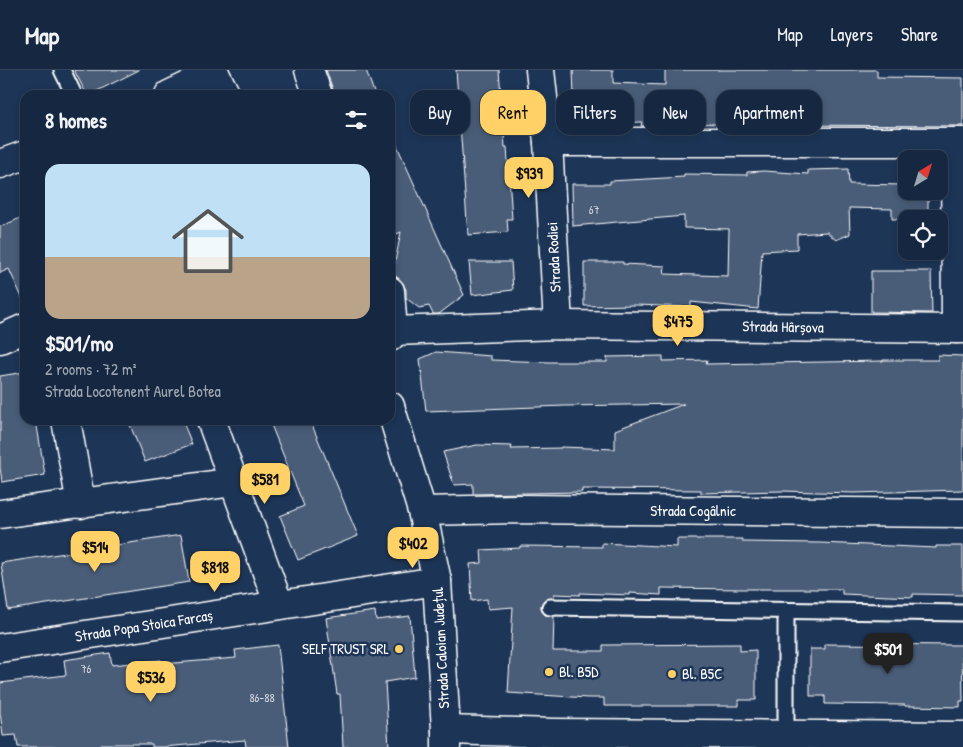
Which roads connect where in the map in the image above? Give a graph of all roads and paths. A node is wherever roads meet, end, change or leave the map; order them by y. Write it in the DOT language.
graph roads {
  1 [pos="62,70"];
  2 [pos="309,70"];
  3 [pos="540,70"];
  4 [pos="218,79"];
  5 [pos="72,90"];
  6 [pos="184,90"];
  7 [pos="316,90"];
  8 [pos="548,142"];
  9 [pos="959,142"];
  10 [pos="20,157"];
  11 [pos="0,164"];
  12 [pos="558,325"];
  13 [pos="960,329"];
  14 [pos="20,330"];
  15 [pos="395,334"];
  16 [pos="0,339"];
  17 [pos="395,422"];
  18 [pos="67,425"];
  19 [pos="213,425"];
  20 [pos="234,482"];
  21 [pos="81,504"];
  22 [pos="422,510"];
  23 [pos="963,513"];
  24 [pos="0,514"];
  25 [pos="437,581"];
  26 [pos="279,605"];
  27 [pos="550,607"];
  28 [pos="786,610"];
  29 [pos="963,614"];
  30 [pos="0,648"];
  31 [pos="786,735"];
  32 [pos="963,736"];
  33 [pos="446,738"];
  34 [pos="554,740"];
  1 -- 5 [label="lane"];
  2 -- 7 [label="street"];
  3 -- 8 [label="street, Strada Rodiei"];
  4 -- 6 [label="street"];
  8 -- 9 [label="street"];
  8 -- 12 [label="street, Strada Rodiei"];
  9 -- 13 [label="street"];
  10 -- 11 [label="street"];
  12 -- 13 [label="street, Strada Hârșova"];
  12 -- 15 [label="street, Strada Hârșova"];
  14 -- 16 [label="street"];
  17 -- 22 [label="street, Strada Caloian Județul"];
  18 -- 21 [label="street"];
  19 -- 20 [label="street"];
  20 -- 21 [label="street"];
  20 -- 26 [label="street"];
  21 -- 24 [label="street"];
  22 -- 23 [label="street, Strada Cogâlnic"];
  22 -- 25 [label="street, Strada Caloian Județul"];
  25 -- 26 [label="street, Strada Popa Stoica Farcaș"];
  25 -- 33 [label="street, Strada Caloian Județul"];
  26 -- 30 [label="street, Strada Popa Stoica Farcaș"];
  27 -- 28 [label="lane"];
  28 -- 29 [label="lane"];
  28 -- 31 [label="lane"];
  31 -- 32 [label="street"];
  31 -- 34 [label="street"];
  33 -- 34 [label="street"];
}
